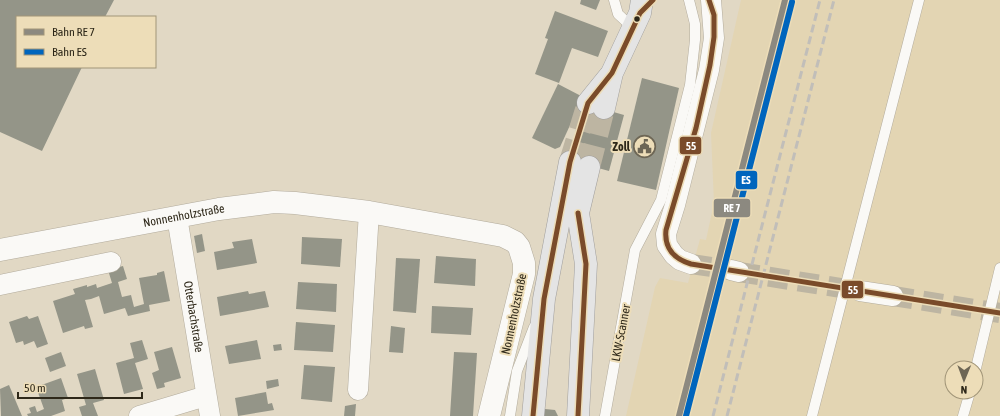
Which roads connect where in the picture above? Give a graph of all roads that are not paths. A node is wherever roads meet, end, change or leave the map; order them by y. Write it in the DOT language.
graph roads {
  1 [pos="614,0"];
  2 [pos="688,0"];
  3 [pos="919,0"];
  4 [pos="710,1"];
  5 [pos="642,10"];
  6 [pos="596,106"];
  7 [pos="579,164"];
  8 [pos="677,168"];
  9 [pos="369,212"];
  10 [pos="570,212"];
  11 [pos="178,217"];
  12 [pos="1,249"];
  13 [pos="111,262"];
  14 [pos="691,264"];
  15 [pos="1000,268"];
  16 [pos="0,285"];
  17 [pos="860,291"];
  18 [pos="892,296"];
  19 [pos="544,298"];
  20 [pos="978,360"];
  21 [pos="358,390"];
  22 [pos="206,396"];
  23 [pos="968,400"];
  24 [pos="139,416"];
  25 [pos="210,416"];
  26 [pos="489,416"];
  27 [pos="510,416"];
  28 [pos="533,416"];
  29 [pos="578,416"];
  30 [pos="605,416"];
  31 [pos="812,416"];
  32 [pos="963,416"];
  1 -- 5 [label="lane"];
  2 -- 8 [label="lane, LKW-Scanner"];
  3 -- 31 [label="lane"];
  4 -- 8 [label="street"];
  5 -- 6 [label="main road"];
  7 -- 10 [label="main road"];
  8 -- 14 [label="street"];
  8 -- 30 [label="lane, LKW-Scanner"];
  9 -- 11 [label="street, Nonnenholzstraße"];
  9 -- 21 [label="street"];
  9 -- 26 [label="street, Nonnenholzstraße"];
  10 -- 19 [label="main road"];
  10 -- 29 [label="main road"];
  11 -- 12 [label="street, Nonnenholzstraße"];
  11 -- 22 [label="street, Otterbachstraße"];
  13 -- 16 [label="street"];
  15 -- 20 [label="lane"];
  17 -- 18 [label="street"];
  19 -- 27 [label="lane"];
  19 -- 28 [label="main road"];
  22 -- 24 [label="street"];
  22 -- 25 [label="street, Otterbachstraße"];
  23 -- 32 [label="lane"];
}
